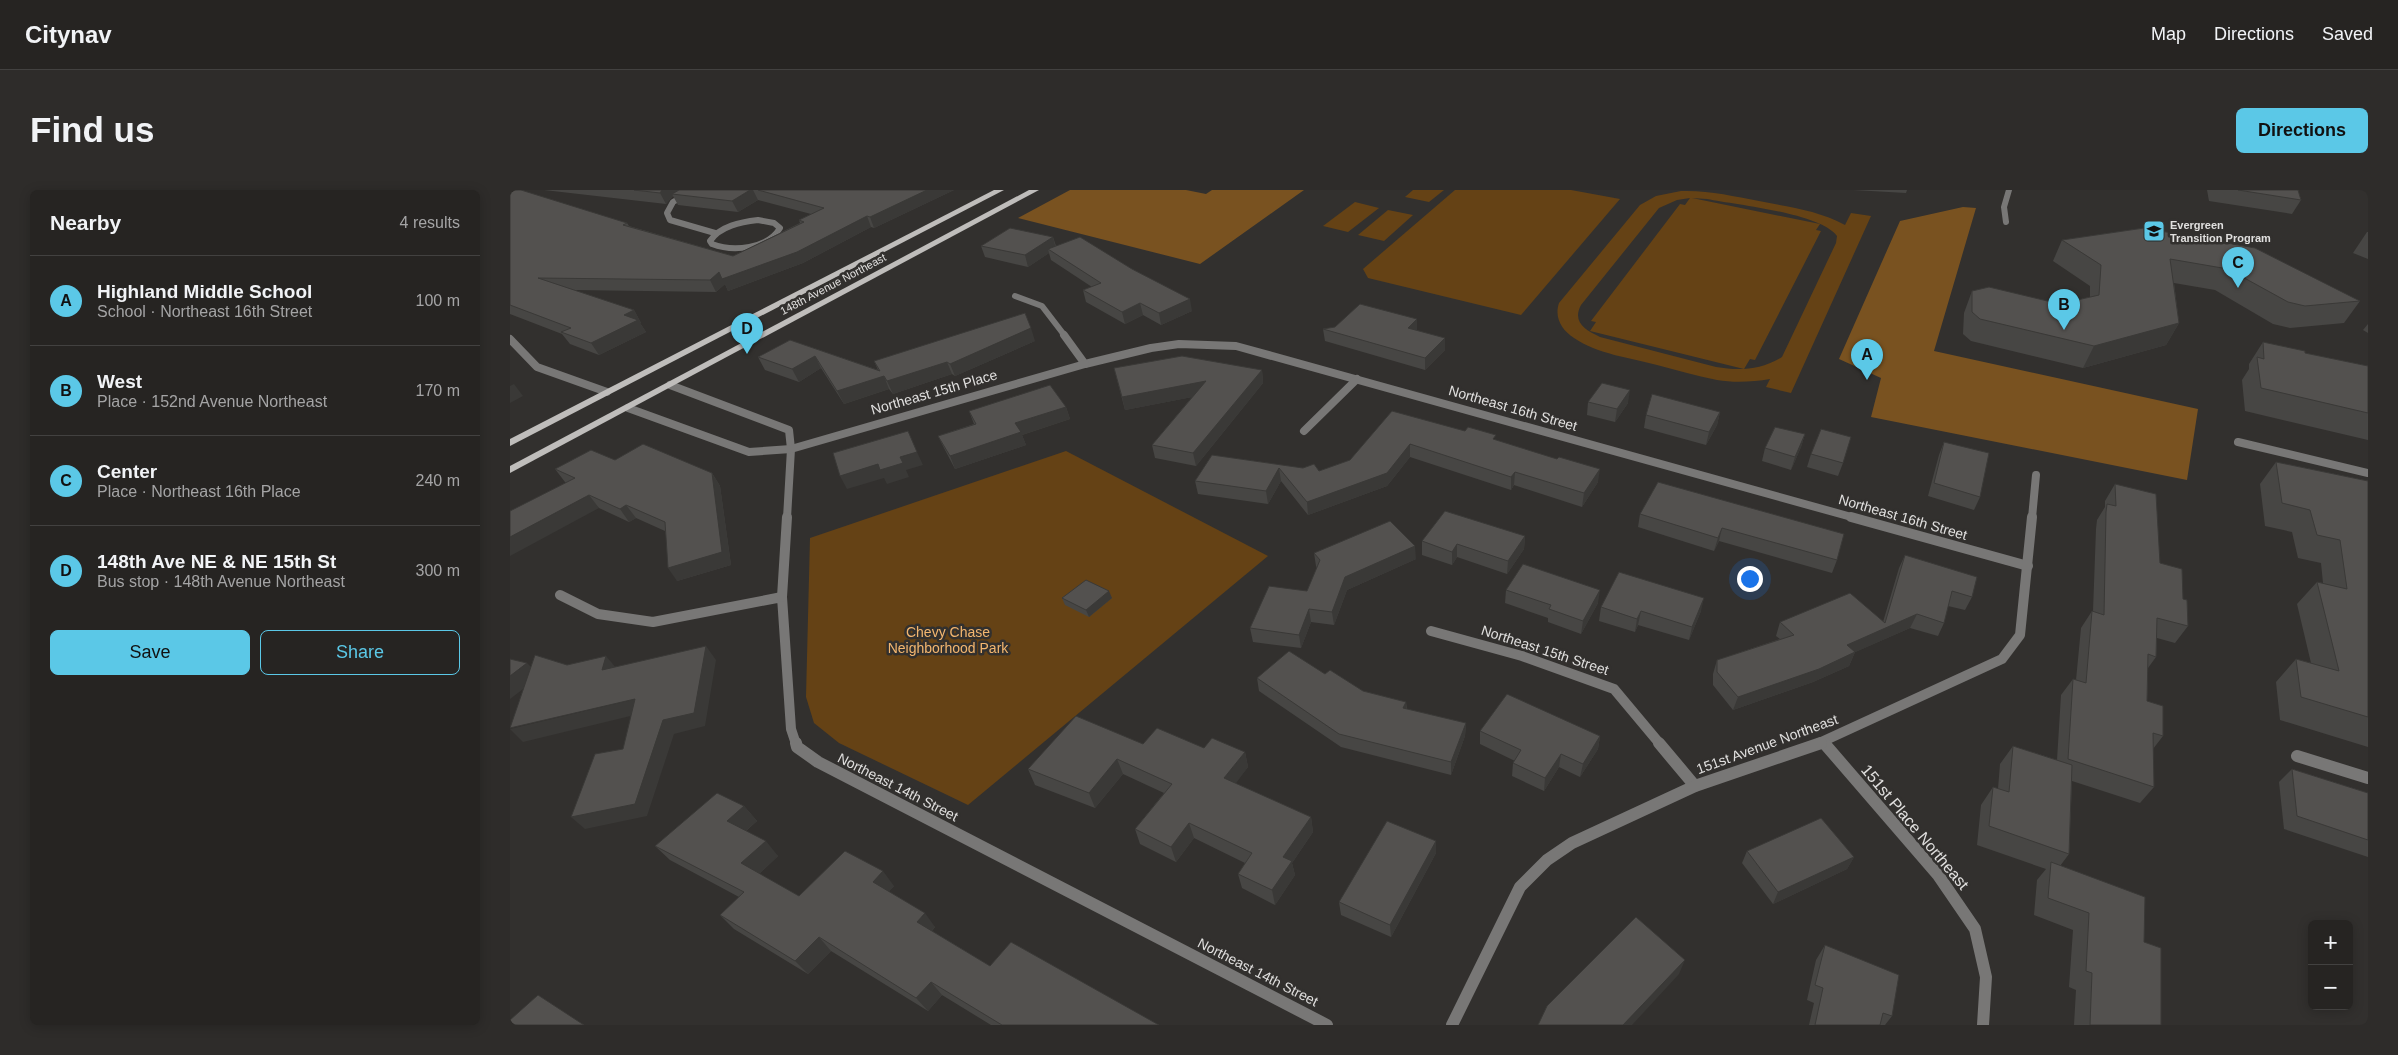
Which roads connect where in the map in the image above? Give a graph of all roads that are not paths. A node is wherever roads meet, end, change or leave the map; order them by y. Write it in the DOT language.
graph roads {
  1 [pos="694,190"];
  2 [pos="1000,190"];
  3 [pos="1035,190"];
  4 [pos="2009,190"];
  5 [pos="2006,222"];
  6 [pos="716,233"];
  7 [pos="1015,296"];
  8 [pos="510,339"];
  9 [pos="1085,364"];
  10 [pos="1356,379"];
  11 [pos="670,385"];
  12 [pos="607,392"];
  13 [pos="628,408"];
  14 [pos="1304,431"];
  15 [pos="2238,442"];
  16 [pos="510,443"];
  17 [pos="792,449"];
  18 [pos="510,470"];
  19 [pos="2368,473"];
  20 [pos="2036,475"];
  21 [pos="2028,566"];
  22 [pos="560,595"];
  23 [pos="782,596"];
  24 [pos="1430,631"];
  25 [pos="1823,742"];
  26 [pos="2297,756"];
  27 [pos="2368,778"];
  28 [pos="1695,786"];
  29 [pos="1327,1025"];
  30 [pos="1452,1025"];
  31 [pos="1983,1025"];
  1 -- 6 [label="street"];
  2 -- 12 [label="main road, 148th Avenue Northeast"];
  3 -- 11 [label="main road, 148th Avenue Northeast"];
  4 -- 5 [label="street"];
  6 -- 6 [label="street"];
  7 -- 9 [label="street"];
  8 -- 12 [label="street"];
  9 -- 10 [label="street, Northeast 16th Street"];
  9 -- 17 [label="street, Northeast 15th Place"];
  10 -- 14 [label="street"];
  10 -- 21 [label="street, Northeast 16th Street"];
  11 -- 13 [label="main road, 148th Avenue Northeast"];
  11 -- 17 [label="street"];
  12 -- 16 [label="main road, 148th Avenue Northeast"];
  13 -- 17 [label="street"];
  13 -- 18 [label="main road, 148th Avenue Northeast"];
  15 -- 19 [label="street"];
  17 -- 23 [label="street, Northeast 14th Street"];
  20 -- 21 [label="street, 151st Avenue Northeast"];
  21 -- 25 [label="street, 151st Avenue Northeast"];
  22 -- 23 [label="street"];
  23 -- 29 [label="street, Northeast 14th Street"];
  24 -- 28 [label="street, Northeast 15th Street"];
  25 -- 28 [label="street, 151st Avenue Northeast"];
  25 -- 31 [label="street, 151st Place Northeast"];
  26 -- 27 [label="street"];
  28 -- 30 [label="street, 151st Avenue Northeast"];
}
